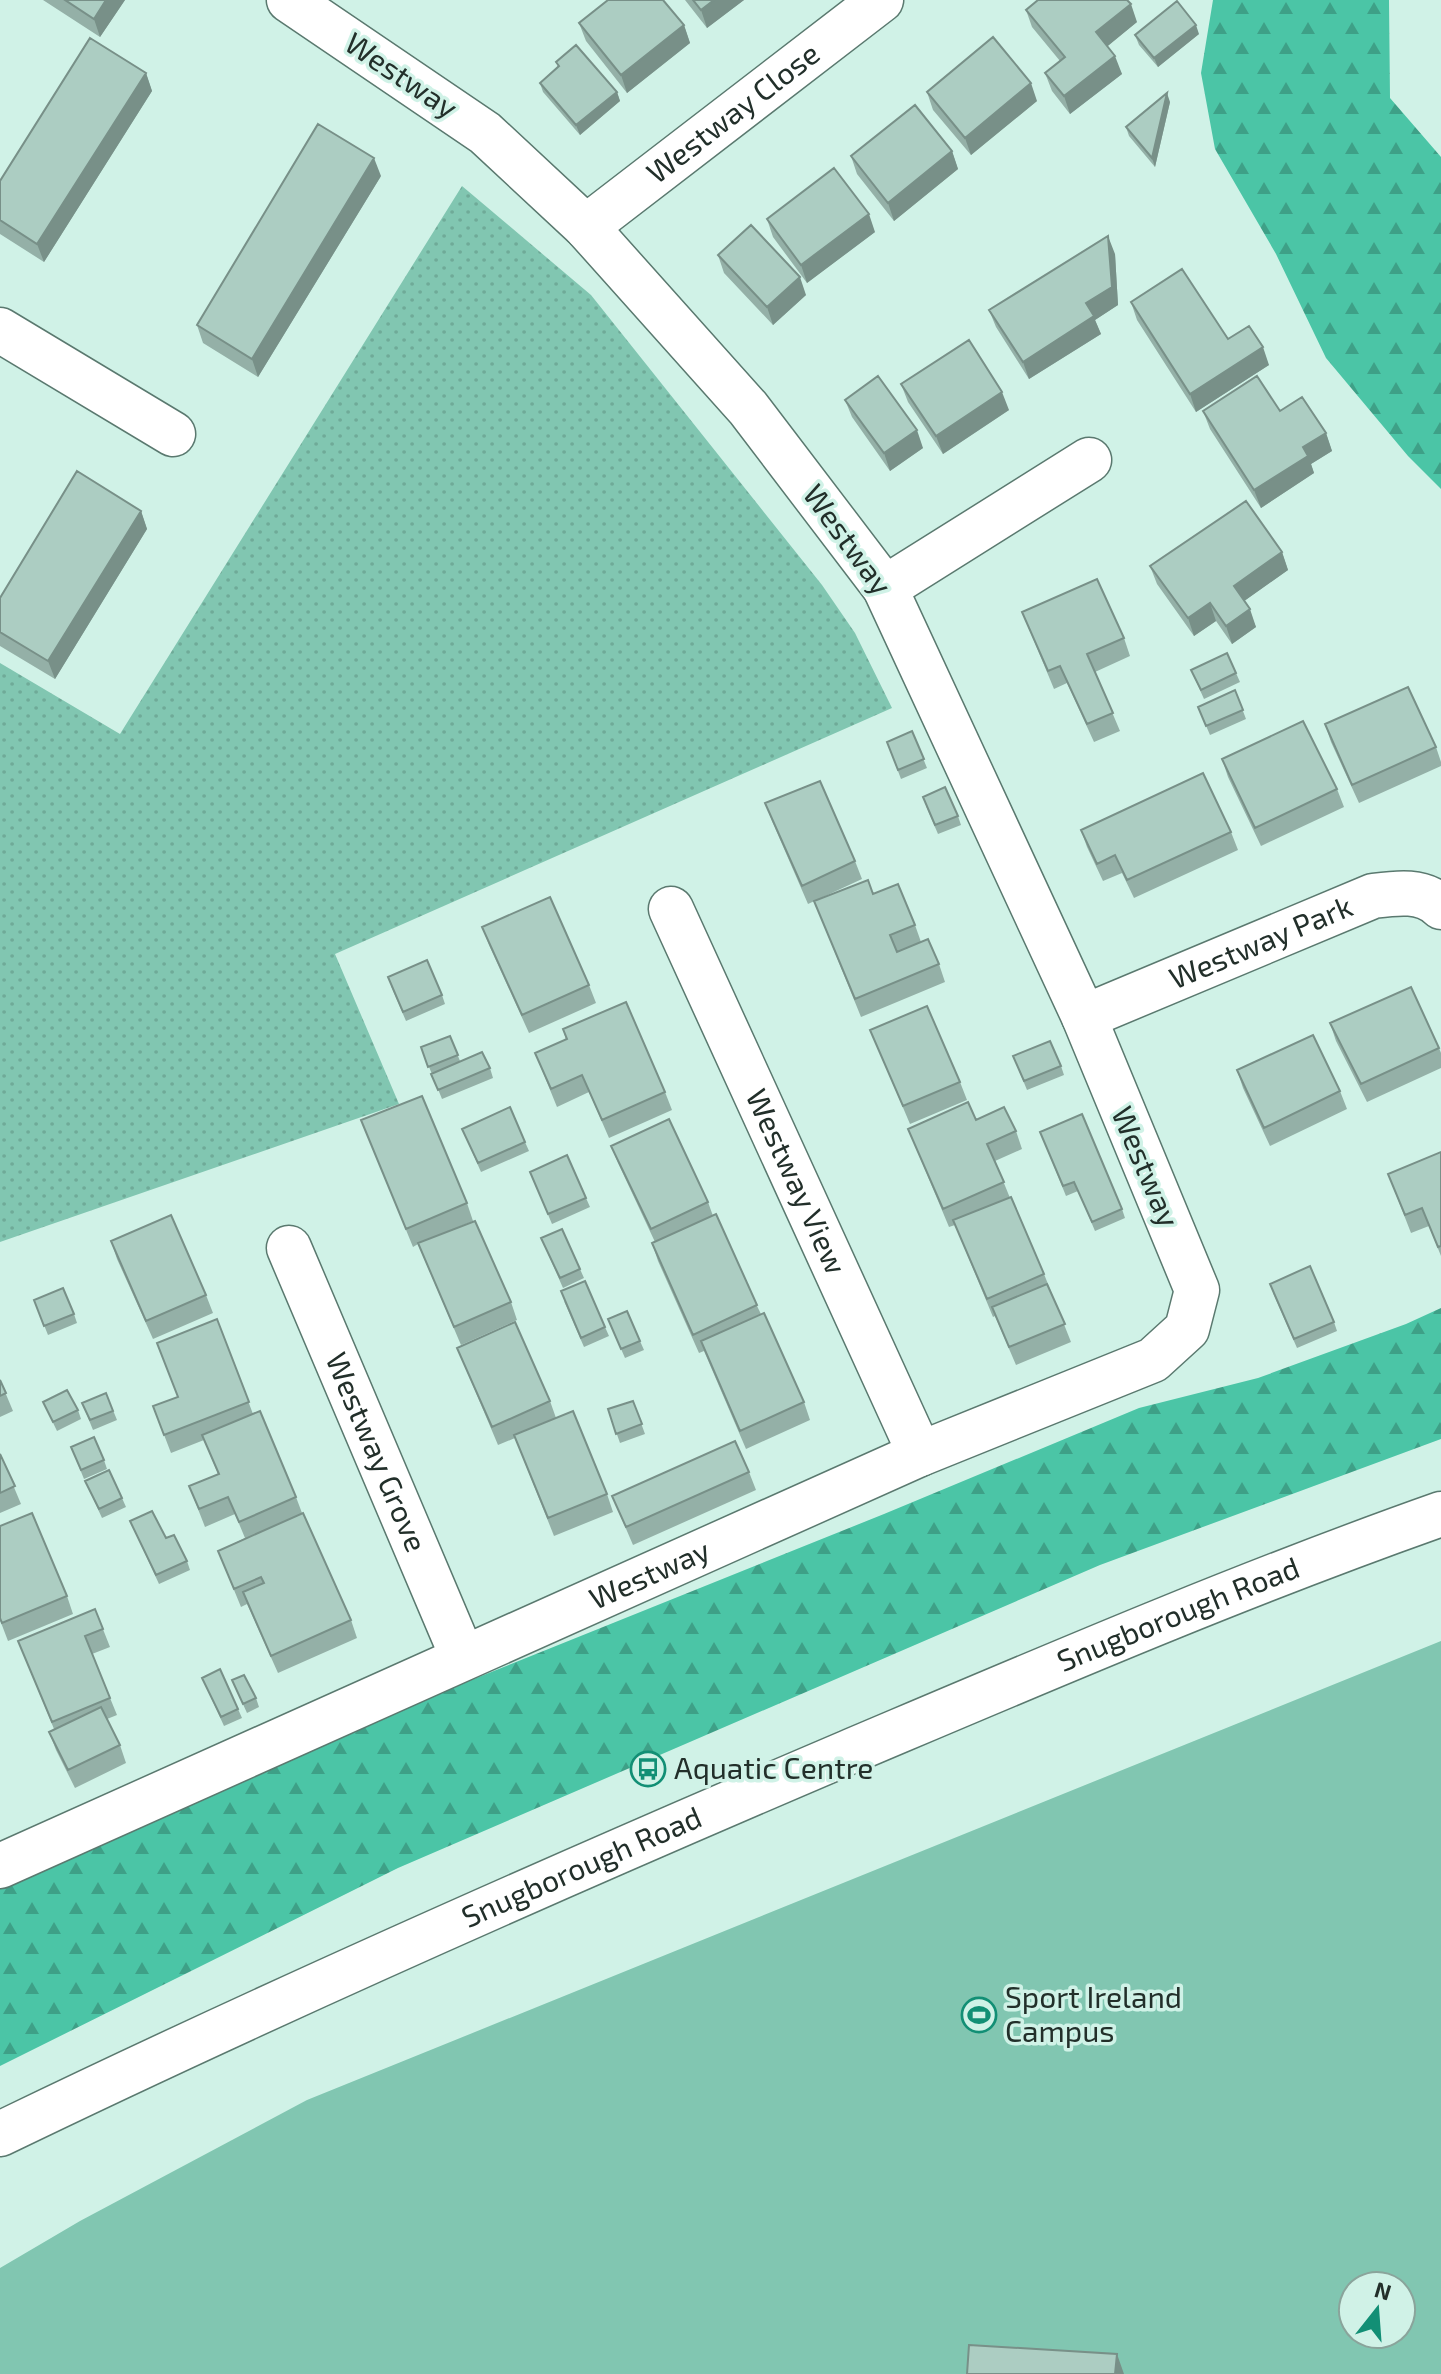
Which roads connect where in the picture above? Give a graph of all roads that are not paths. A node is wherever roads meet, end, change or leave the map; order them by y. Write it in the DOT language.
graph roads {
  1 [pos="289,0"];
  2 [pos="881,0"];
  3 [pos="586,227"];
  4 [pos="0,330"];
  5 [pos="173,434"];
  6 [pos="1089,460"];
  7 [pos="885,588"];
  8 [pos="1441,907"];
  9 [pos="671,909"];
  10 [pos="1084,1017"];
  11 [pos="289,1248"];
  12 [pos="920,1454"];
  13 [pos="1441,1514"];
  14 [pos="463,1658"];
  15 [pos="0,1866"];
  16 [pos="0,2134"];
  1 -- 3 [label="street, Westway"];
  2 -- 3 [label="street, Westway Close"];
  3 -- 7 [label="street, Westway"];
  4 -- 5 [label="street"];
  6 -- 7 [label="street"];
  7 -- 10 [label="street, Westway"];
  8 -- 10 [label="street, Westway Park"];
  9 -- 12 [label="street, Westway View"];
  10 -- 12 [label="street, Westway"];
  11 -- 14 [label="street, Westway Grove"];
  12 -- 14 [label="street, Westway"];
  13 -- 16 [label="street, Snugborough Road"];
  14 -- 15 [label="street, Westway"];
}
